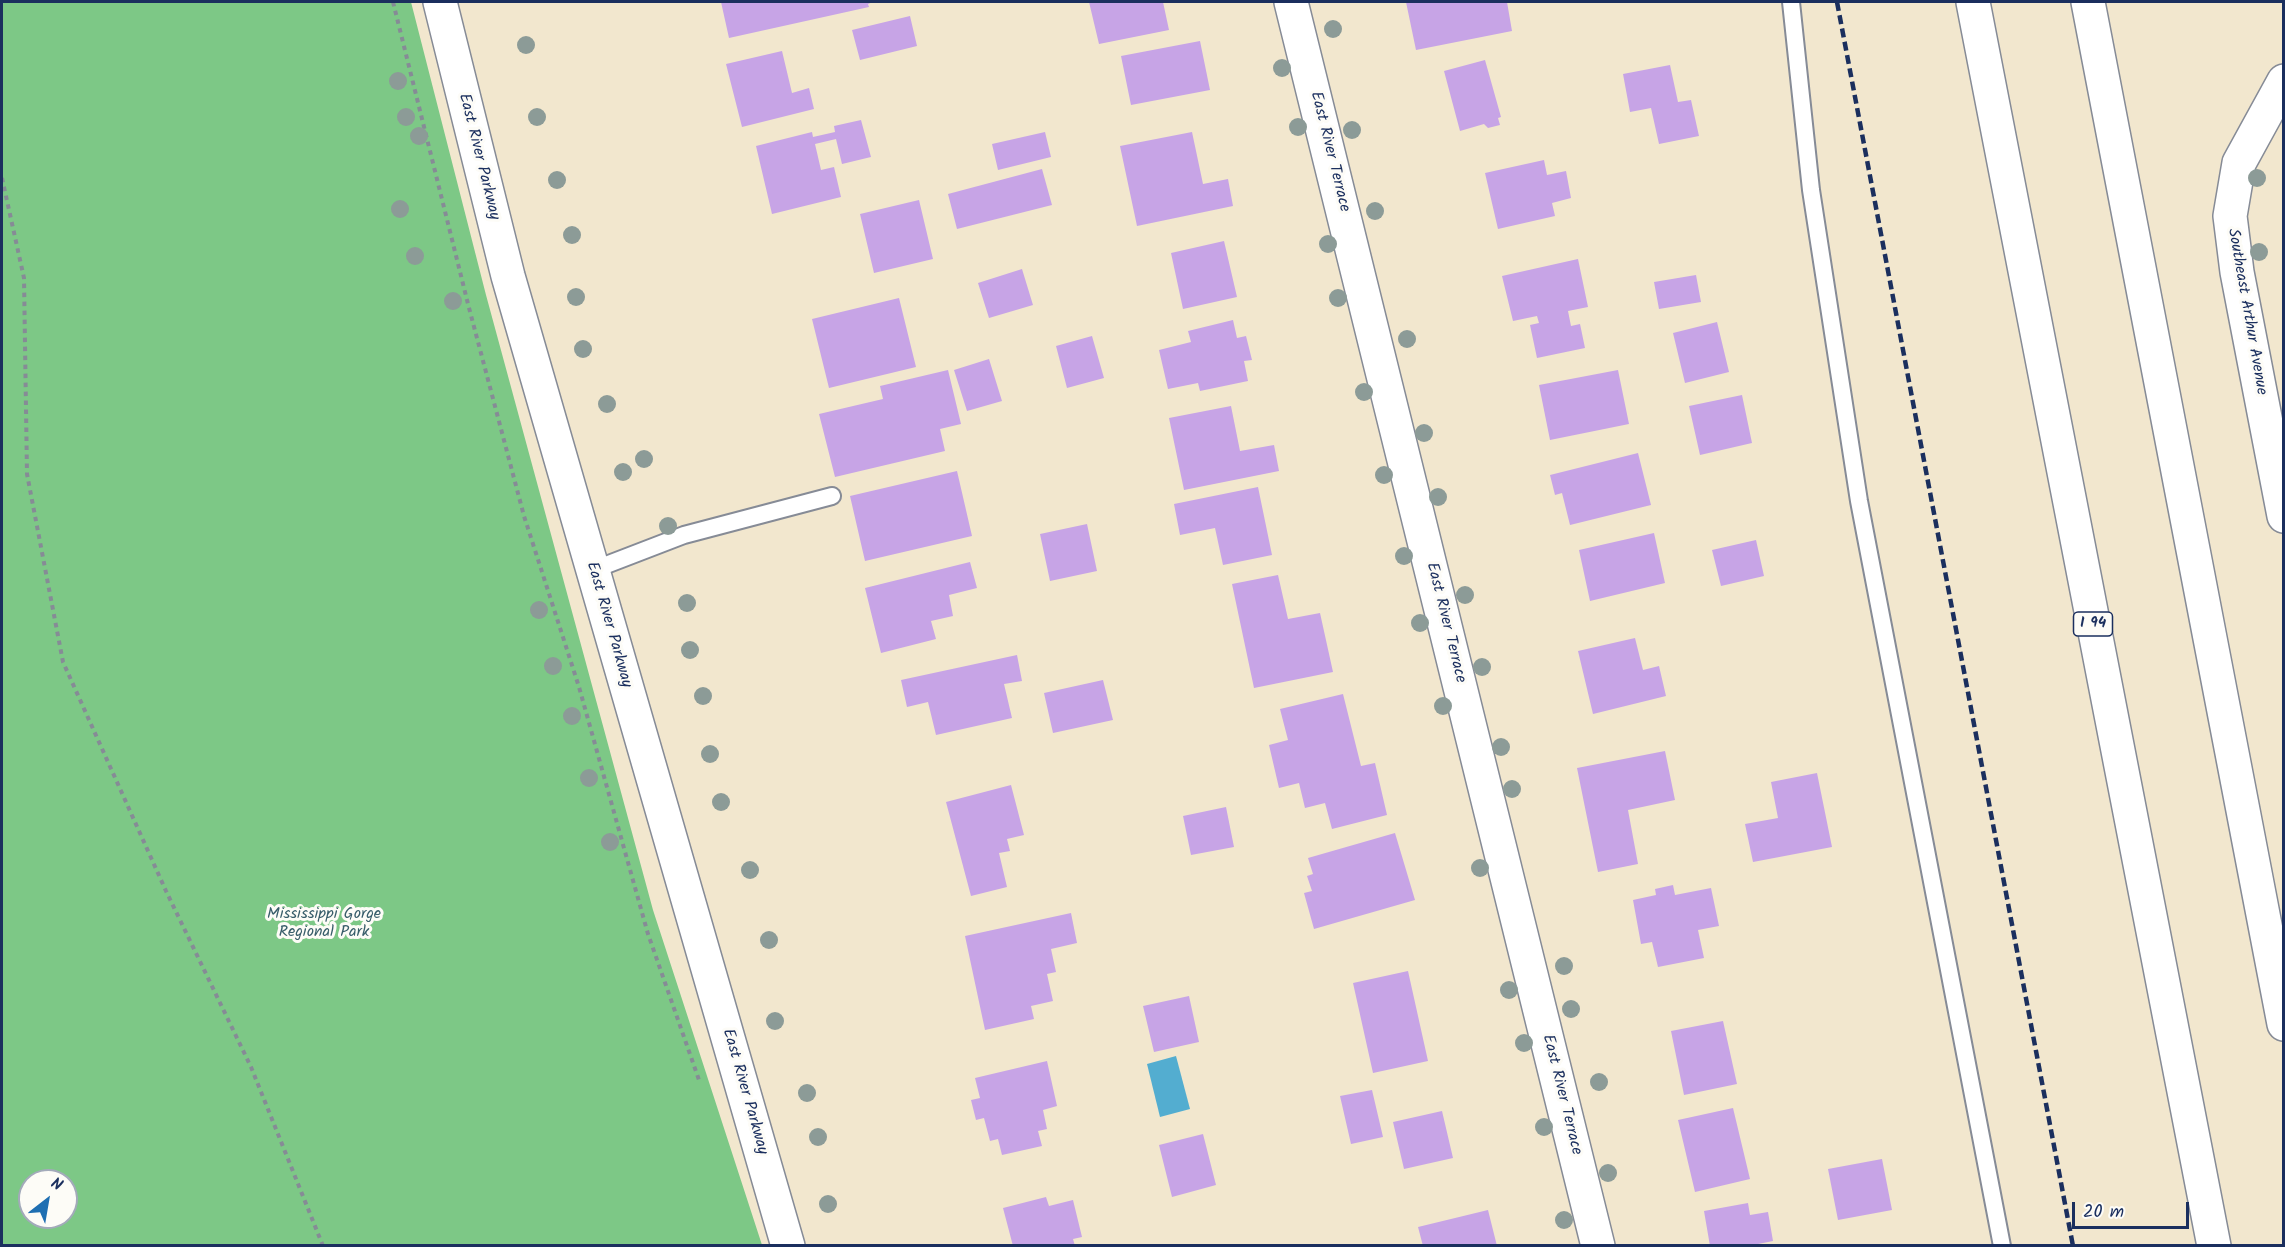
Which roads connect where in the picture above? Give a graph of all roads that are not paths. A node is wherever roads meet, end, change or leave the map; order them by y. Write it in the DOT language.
graph roads {
  1 [pos="440,2"];
  2 [pos="1292,2"];
  3 [pos="1791,2"];
  4 [pos="1973,2"];
  5 [pos="2088,2"];
  6 [pos="2283,81"];
  7 [pos="832,496"];
  8 [pos="2283,516"];
  9 [pos="593,570"];
  10 [pos="2283,1024"];
  11 [pos="788,1245"];
  12 [pos="1598,1245"];
  13 [pos="2002,1245"];
  14 [pos="2214,1245"];
  1 -- 9 [label="main road, East River Parkway"];
  2 -- 12 [label="main road, East River Terrace"];
  3 -- 13 [label="lane"];
  4 -- 14 [label="main road, I 94"];
  5 -- 10 [label="main road"];
  6 -- 8 [label="main road, Southeast Arthur Avenue"];
  7 -- 9 [label="lane"];
  9 -- 11 [label="main road, East River Parkway"];
}
